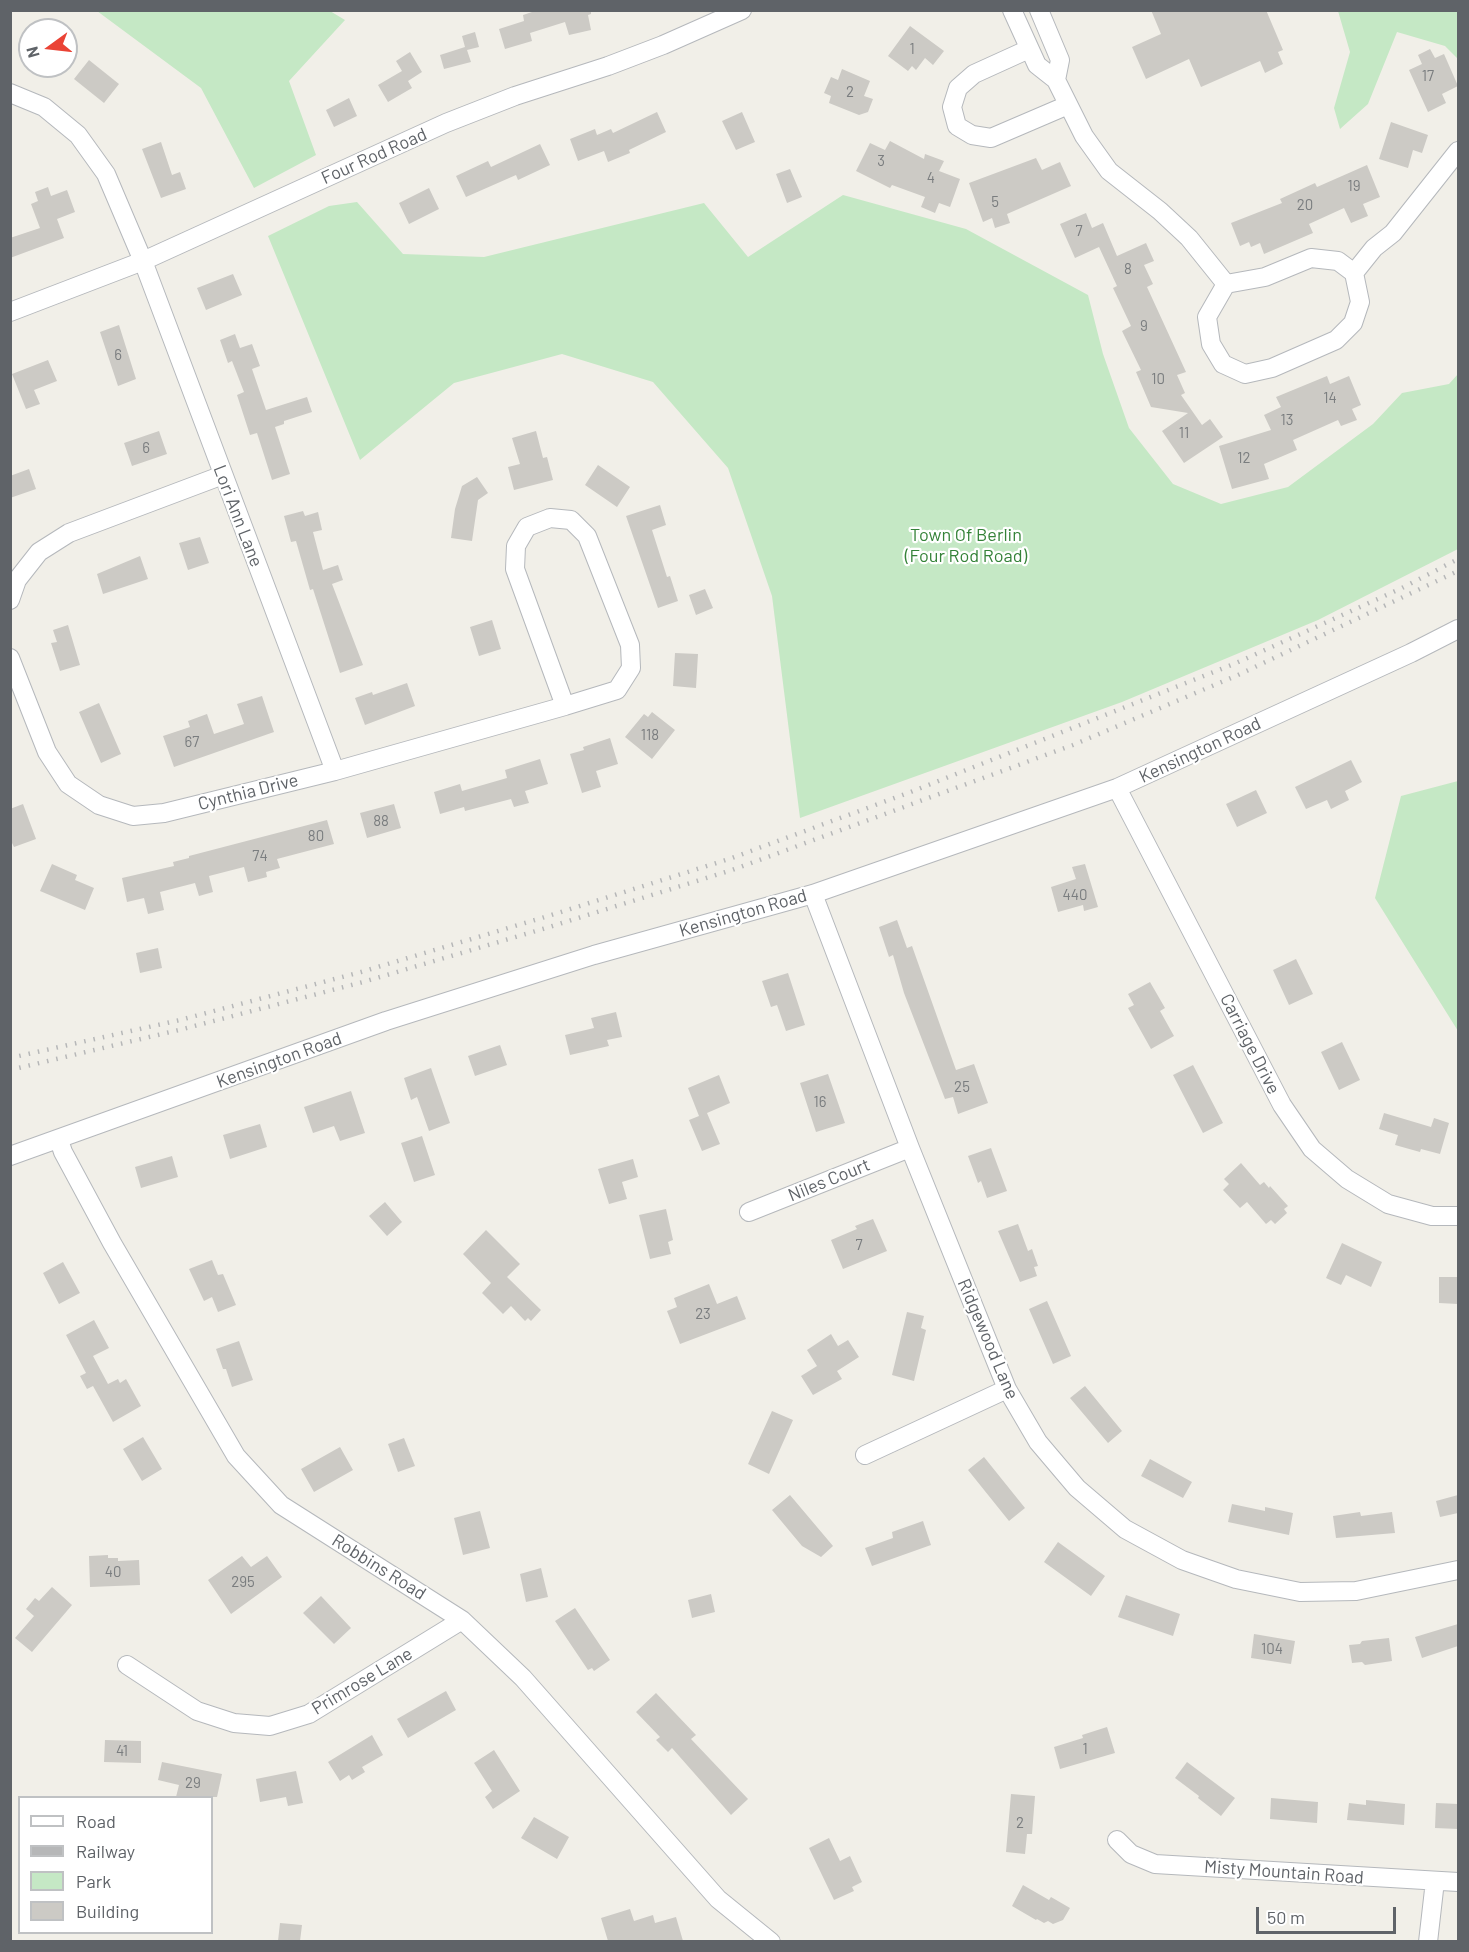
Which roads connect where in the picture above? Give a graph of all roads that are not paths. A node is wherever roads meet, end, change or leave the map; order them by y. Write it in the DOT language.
graph roads {
  1 [pos="742,10"];
  2 [pos="1012,10"];
  3 [pos="1038,10"];
  4 [pos="718,15"];
  5 [pos="1029,49"];
  6 [pos="1056,80"];
  7 [pos="10,93"];
  8 [pos="1068,105"];
  9 [pos="1458,151"];
  10 [pos="143,261"];
  11 [pos="1354,273"];
  12 [pos="1226,284"];
  13 [pos="10,312"];
  14 [pos="223,475"];
  15 [pos="10,600"];
  16 [pos="1458,629"];
  17 [pos="10,658"];
  18 [pos="565,706"];
  19 [pos="335,771"];
  20 [pos="1117,788"];
  21 [pos="813,894"];
  22 [pos="59,1140"];
  23 [pos="910,1148"];
  24 [pos="10,1156"];
  25 [pos="749,1212"];
  26 [pos="1458,1216"];
  27 [pos="1007,1389"];
  28 [pos="865,1455"];
  29 [pos="1458,1570"];
  30 [pos="462,1620"];
  31 [pos="127,1665"];
  32 [pos="1117,1840"];
  33 [pos="1435,1881"];
  34 [pos="1458,1882"];
  35 [pos="771,1941"];
  36 [pos="1428,1941"];
  1 -- 4 [label="street, Four Rod Road"];
  2 -- 5 [label="street"];
  3 -- 6 [label="street"];
  4 -- 10 [label="street, Four Rod Road"];
  5 -- 6 [label="street"];
  5 -- 8 [label="street"];
  6 -- 8 [label="street"];
  7 -- 10 [label="street, Lori Ann Lane"];
  8 -- 12 [label="street"];
  9 -- 11 [label="street"];
  10 -- 13 [label="street, Four Rod Road"];
  10 -- 14 [label="street, Lori Ann Lane"];
  11 -- 12 [label="street"];
  11 -- 12 [label="street"];
  14 -- 15 [label="street"];
  14 -- 19 [label="street, Lori Ann Lane"];
  16 -- 20 [label="street, Kensington Road"];
  17 -- 19 [label="street, Cynthia Drive"];
  18 -- 18 [label="street, Cynthia Drive"];
  18 -- 19 [label="street, Cynthia Drive"];
  20 -- 21 [label="street, Kensington Road"];
  20 -- 26 [label="street, Carriage Drive"];
  21 -- 22 [label="street, Kensington Road"];
  21 -- 23 [label="street, Ridgewood Lane"];
  22 -- 24 [label="street, Kensington Road"];
  22 -- 30 [label="street, Robbins Road"];
  23 -- 25 [label="street, Niles Court"];
  23 -- 27 [label="street, Ridgewood Lane"];
  27 -- 28 [label="street"];
  27 -- 29 [label="street, Ridgewood Lane"];
  30 -- 31 [label="street, Primrose Lane"];
  30 -- 35 [label="street, Robbins Road"];
  32 -- 33 [label="street, Misty Mountain Road"];
  33 -- 34 [label="street, Misty Mountain Road"];
  33 -- 36 [label="street"];
}
